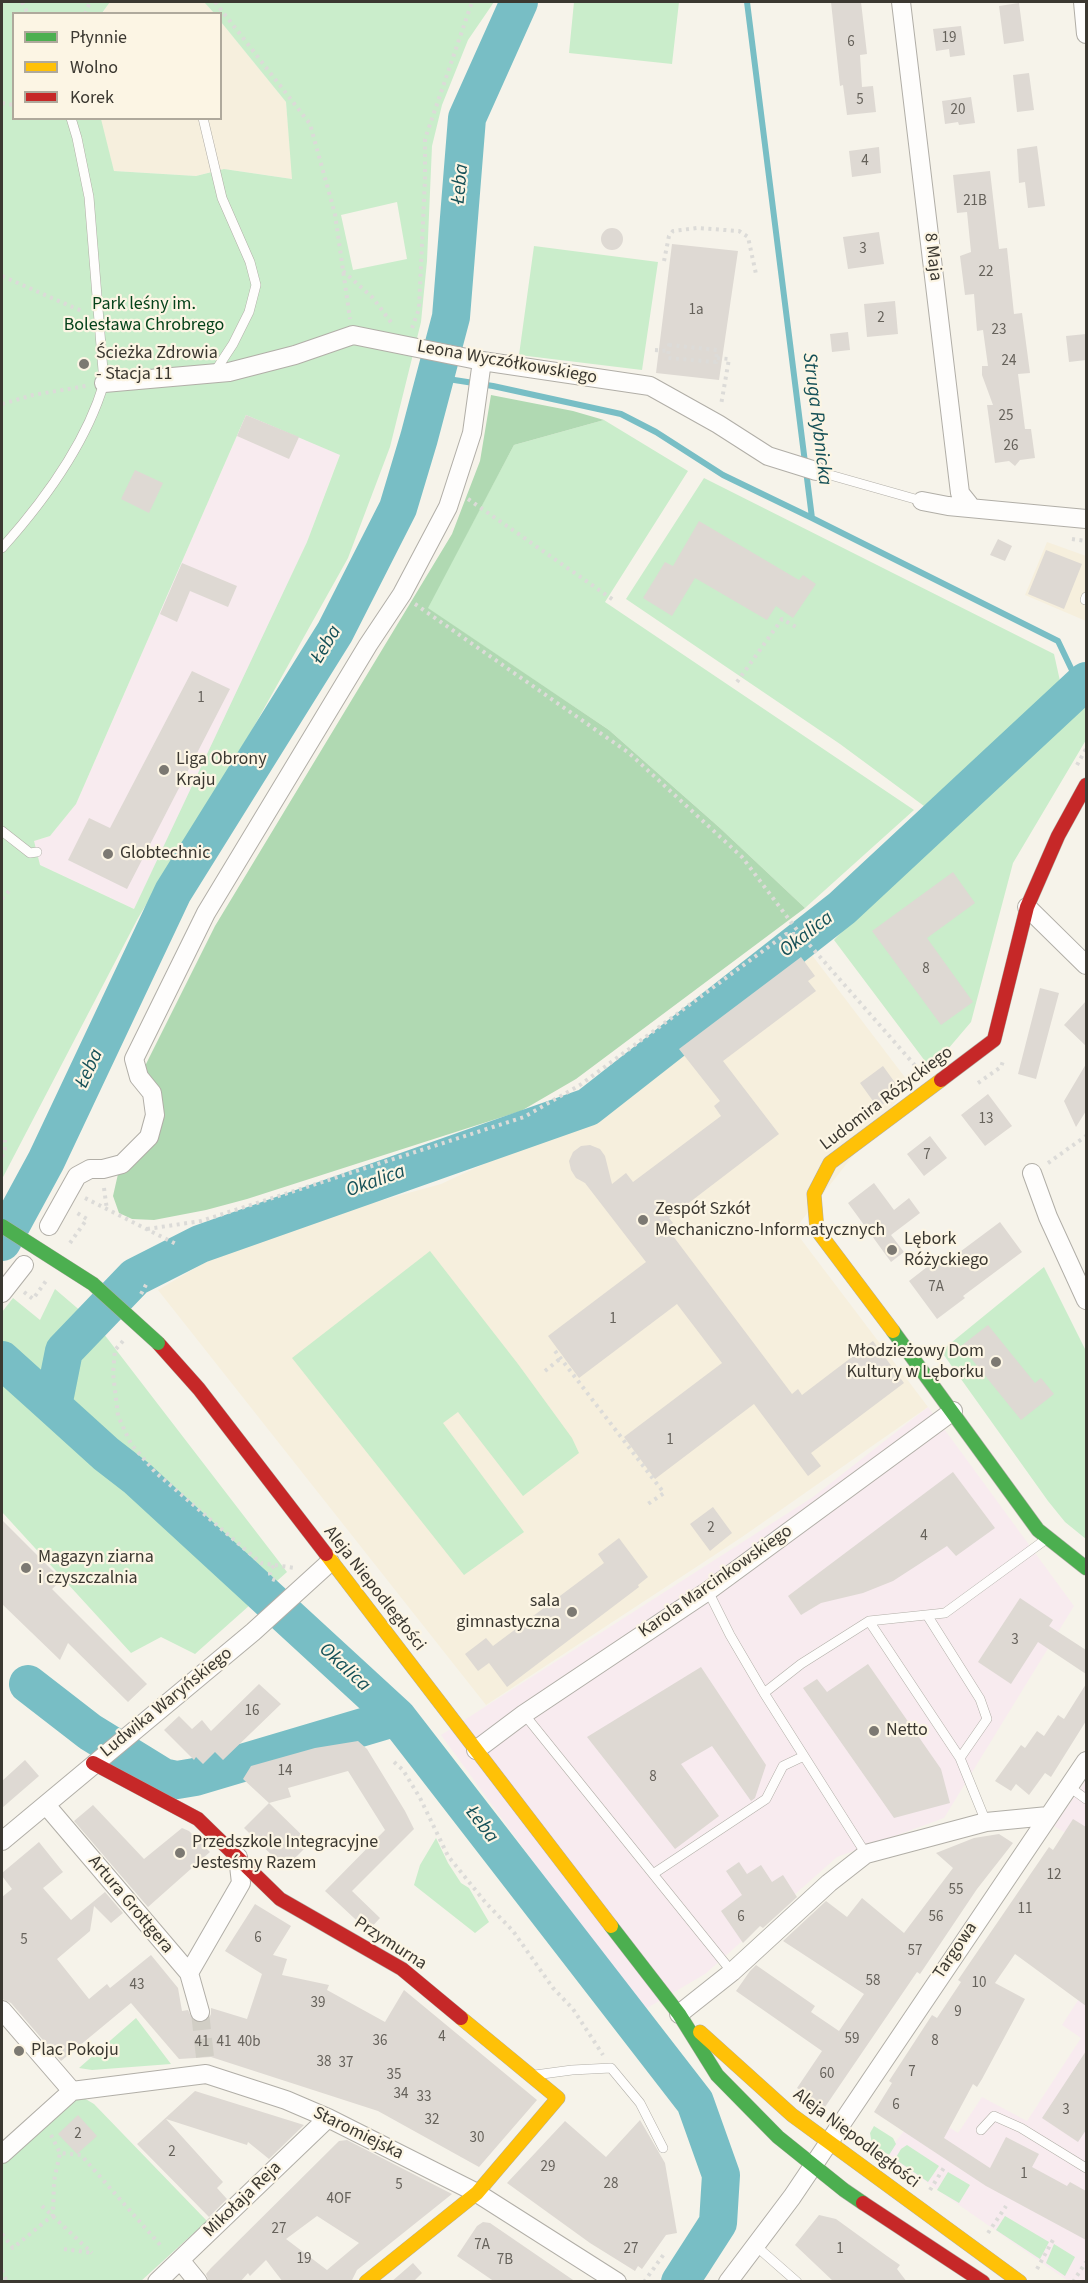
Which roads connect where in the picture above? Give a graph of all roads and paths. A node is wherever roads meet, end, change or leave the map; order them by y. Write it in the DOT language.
graph roads {
  1 [pos="215,2"];
  2 [pos="472,2"];
  3 [pos="901,2"];
  4 [pos="1083,2"];
  5 [pos="1086,34"];
  6 [pos="72,120"];
  7 [pos="203,120"];
  8 [pos="664,261"];
  9 [pos="343,271"];
  10 [pos="756,274"];
  11 [pos="2,276"];
  12 [pos="99,318"];
  13 [pos="353,334"];
  14 [pos="406,345"];
  15 [pos="655,350"];
  16 [pos="669,351"];
  17 [pos="717,358"];
  18 [pos="214,374"];
  19 [pos="479,376"];
  20 [pos="104,383"];
  21 [pos="2,404"];
  22 [pos="718,424"];
  23 [pos="816,471"];
  24 [pos="454,490"];
  25 [pos="922,501"];
  26 [pos="972,508"];
  27 [pos="1086,519"];
  28 [pos="2,548"];
  29 [pos="402,594"];
  30 [pos="615,601"];
  31 [pos="798,628"];
  32 [pos="737,682"];
  33 [pos="1086,785"];
  34 [pos="2,831"];
  35 [pos="37,852"];
  36 [pos="9,891"];
  37 [pos="2,899"];
  38 [pos="1027,907"];
  39 [pos="800,934"];
  40 [pos="1086,966"];
  41 [pos="933,1086"];
  42 [pos="1086,1136"];
  43 [pos="5,1140"];
  44 [pos="2,1157"];
  45 [pos="1032,1173"];
  46 [pos="69,1190"];
  47 [pos="76,1212"];
  48 [pos="2,1226"];
  49 [pos="49,1226"];
  50 [pos="147,1229"];
  51 [pos="70,1243"];
  52 [pos="178,1245"];
  53 [pos="24,1265"];
  54 [pos="49,1277"];
  55 [pos="147,1283"];
  56 [pos="21,1290"];
  57 [pos="2,1293"];
  58 [pos="141,1294"];
  59 [pos="1086,1300"];
  60 [pos="123,1341"];
  61 [pos="555,1351"];
  62 [pos="561,1358"];
  63 [pos="545,1371"];
  64 [pos="953,1411"];
  65 [pos="645,1506"];
  66 [pos="1047,1539"];
  67 [pos="330,1562"];
  68 [pos="274,1565"];
  69 [pos="1086,1568"];
  70 [pos="277,1581"];
  71 [pos="301,1583"];
  72 [pos="708,1590"];
  73 [pos="927,1615"];
  74 [pos="869,1621"];
  75 [pos="764,1693"];
  76 [pos="524,1714"];
  77 [pos="476,1750"];
  78 [pos="804,1756"];
  79 [pos="960,1758"];
  80 [pos="98,1759"];
  81 [pos="1086,1761"];
  82 [pos="394,1762"];
  83 [pos="1068,1786"];
  84 [pos="1086,1799"];
  85 [pos="46,1805"];
  86 [pos="1048,1816"];
  87 [pos="986,1822"];
  88 [pos="2,1841"];
  89 [pos="866,1854"];
  90 [pos="238,1857"];
  91 [pos="653,1874"];
  92 [pos="732,1972"];
  93 [pos="189,1973"];
  94 [pos="2,2010"];
  95 [pos="200,2012"];
  96 [pos="679,2014"];
  97 [pos="611,2068"];
  98 [pos="530,2075"];
  99 [pos="72,2091"];
  100 [pos="328,2118"];
  101 [pos="981,2130"];
  102 [pos="827,2142"];
  103 [pos="663,2148"];
  104 [pos="2,2154"];
  105 [pos="813,2166"];
  106 [pos="945,2166"];
  107 [pos="1086,2168"];
  108 [pos="930,2190"];
  109 [pos="477,2193"];
  110 [pos="42,2206"];
  111 [pos="1006,2206"];
  112 [pos="53,2216"];
  113 [pos="988,2233"];
  114 [pos="2,2234"];
  115 [pos="1054,2238"];
  116 [pos="756,2246"];
  117 [pos="162,2247"];
  118 [pos="64,2249"];
  119 [pos="664,2254"];
  120 [pos="180,2260"];
  121 [pos="1086,2262"];
  122 [pos="1037,2269"];
  123 [pos="2,2270"];
  124 [pos="7,2282"];
  125 [pos="157,2282"];
  126 [pos="198,2282"];
  127 [pos="366,2282"];
  128 [pos="617,2282"];
  129 [pos="644,2282"];
  130 [pos="728,2282"];
  131 [pos="797,2282"];
  132 [pos="982,2282"];
  133 [pos="1020,2282"];
  134 [pos="1073,2282"];
  1 -- 9 [label="path"];
  2 -- 14 [label="path"];
  3 -- 26 [label="street, 8 Maja"];
  4 -- 5 [label="street"];
  6 -- 12 [label="lane"];
  7 -- 18 [label="lane"];
  8 -- 10 [label="path"];
  9 -- 13 [label="path"];
  9 -- 14 [label="path"];
  11 -- 12 [label="path"];
  12 -- 20 [label="lane"];
  13 -- 14 [label="street, Leona Wyczółkowskiego"];
  13 -- 18 [label="street"];
  14 -- 19 [label="street, Leona Wyczółkowskiego"];
  15 -- 16 [label="path"];
  16 -- 17 [label="path"];
  16 -- 17 [label="path"];
  17 -- 22 [label="path"];
  18 -- 20 [label="street"];
  19 -- 22 [label="street, Leona Wyczółkowskiego"];
  19 -- 24 [label="street"];
  20 -- 21 [label="path"];
  20 -- 28 [label="lane"];
  22 -- 23 [label="street, Leona Wyczółkowskiego"];
  23 -- 25 [label="lane, Leona Wyczółkowskiego"];
  24 -- 29 [label="street"];
  24 -- 30 [label="path"];
  25 -- 26 [label="street, Leona Wyczółkowskiego"];
  26 -- 27 [label="street, Leona Wyczółkowskiego"];
  29 -- 39 [label="path"];
  29 -- 46 [label="street"];
  31 -- 32 [label="path"];
  33 -- 38 [label="main road"];
  34 -- 35 [label="lane"];
  36 -- 37 [label="path"];
  38 -- 40 [label="street"];
  38 -- 41 [label="main road, Ludomira Różyckiego"];
  39 -- 41 [label="path"];
  39 -- 50 [label="path"];
  41 -- 64 [label="main road, Ludomira Różyckiego"];
  42 -- 45 [label="path"];
  43 -- 44 [label="path"];
  45 -- 59 [label="street"];
  46 -- 49 [label="street"];
  46 -- 50 [label="path"];
  47 -- 51 [label="path"];
  48 -- 67 [label="main road, Aleja Niepodległości, bridge"];
  50 -- 52 [label="path"];
  53 -- 57 [label="street"];
  54 -- 56 [label="path"];
  55 -- 58 [label="path"];
  60 -- 68 [label="path"];
  61 -- 62 [label="path"];
  62 -- 63 [label="path"];
  62 -- 65 [label="path"];
  64 -- 66 [label="main road, Ludomira Różyckiego"];
  64 -- 72 [label="street, Karola Marcinkowskiego"];
  66 -- 69 [label="main road, Ludomira Różyckiego"];
  66 -- 73 [label="lane"];
  67 -- 71 [label="street, Ludwika Waryńskiego"];
  67 -- 77 [label="main road, Aleja Niepodległości"];
  68 -- 70 [label="path"];
  68 -- 71 [label="path"];
  71 -- 80 [label="street, Ludwika Waryńskiego"];
  72 -- 75 [label="lane"];
  72 -- 76 [label="street, Karola Marcinkowskiego"];
  73 -- 74 [label="lane"];
  73 -- 79 [label="lane"];
  74 -- 75 [label="lane"];
  74 -- 79 [label="lane"];
  75 -- 78 [label="lane"];
  76 -- 77 [label="street, Karola Marcinkowskiego"];
  76 -- 91 [label="lane"];
  77 -- 96 [label="main road, Aleja Niepodległości"];
  78 -- 89 [label="lane"];
  78 -- 91 [label="lane"];
  79 -- 87 [label="lane"];
  80 -- 85 [label="street, Ludwika Waryńskiego"];
  80 -- 90 [label="main road, Przymurna"];
  81 -- 83 [label="street, Targowa"];
  82 -- 97 [label="path"];
  83 -- 84 [label="lane"];
  83 -- 86 [label="street, Targowa"];
  85 -- 88 [label="street, Ludwika Waryńskiego"];
  85 -- 93 [label="street, Artura Grottgera"];
  86 -- 87 [label="street"];
  86 -- 102 [label="street, Targowa"];
  87 -- 89 [label="street"];
  89 -- 92 [label="street"];
  90 -- 93 [label="street"];
  90 -- 98 [label="main road, Przymurna"];
  91 -- 92 [label="lane"];
  92 -- 96 [label="street"];
  93 -- 95 [label="street, Artura Grottgera"];
  94 -- 99 [label="street"];
  96 -- 102 [label="main road, Aleja Niepodległości"];
  96 -- 105 [label="main road, Aleja Niepodległości"];
  97 -- 98 [label="lane"];
  97 -- 103 [label="lane"];
  98 -- 109 [label="main road, Przymurna"];
  99 -- 100 [label="street, Staromiejska"];
  99 -- 104 [label="street"];
  100 -- 109 [label="street, Staromiejska"];
  100 -- 120 [label="street, Mikołaja Reja"];
  101 -- 107 [label="lane"];
  102 -- 105 [label="street, Targowa"];
  102 -- 133 [label="main road, Aleja Niepodległości"];
  105 -- 116 [label="street, Targowa"];
  105 -- 132 [label="main road, Aleja Niepodległości"];
  106 -- 108 [label="path"];
  109 -- 127 [label="main road"];
  109 -- 128 [label="street, Staromiejska"];
  110 -- 112 [label="path"];
  111 -- 113 [label="path"];
  112 -- 114 [label="path"];
  112 -- 117 [label="path"];
  112 -- 118 [label="path"];
  115 -- 122 [label="path"];
  116 -- 130 [label="street, Targowa"];
  116 -- 131 [label="lane"];
  119 -- 129 [label="path"];
  120 -- 125 [label="street, Mikołaja Reja"];
  120 -- 126 [label="street"];
  121 -- 134 [label="path"];
  123 -- 124 [label="path"];
}
